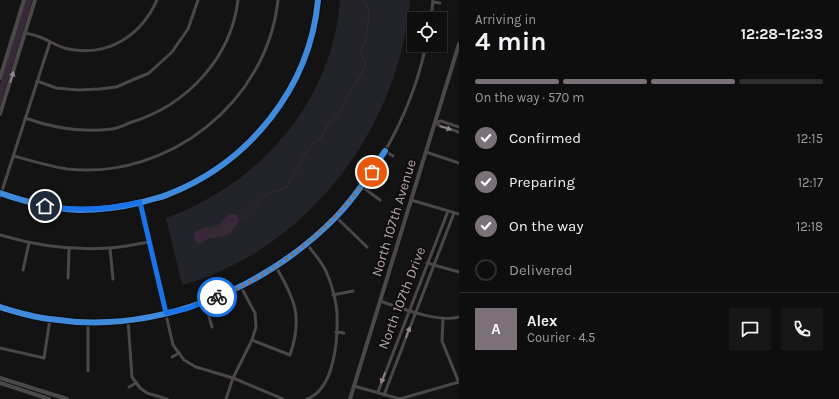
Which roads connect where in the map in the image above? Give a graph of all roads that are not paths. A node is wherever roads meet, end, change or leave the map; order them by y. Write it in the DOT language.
graph roads {
  1 [pos="24,0"];
  2 [pos="35,0"];
  3 [pos="157,0"];
  4 [pos="198,0"];
  5 [pos="238,0"];
  6 [pos="278,0"];
  7 [pos="318,0"];
  8 [pos="433,1"];
  9 [pos="440,3"];
  10 [pos="432,12"];
  11 [pos="26,33"];
  12 [pos="50,42"];
  13 [pos="459,44"];
  14 [pos="424,52"];
  15 [pos="0,78"];
  16 [pos="37,81"];
  17 [pos="0,114"];
  18 [pos="25,118"];
  19 [pos="435,122"];
  20 [pos="459,127"];
  21 [pos="459,132"];
  22 [pos="385,152"];
  23 [pos="426,152"];
  24 [pos="14,156"];
  25 [pos="393,156"];
  26 [pos="459,163"];
  27 [pos="362,186"];
  28 [pos="1,193"];
  29 [pos="0,197"];
  30 [pos="380,200"];
  31 [pos="410,200"];
  32 [pos="140,202"];
  33 [pos="448,210"];
  34 [pos="454,212"];
  35 [pos="459,214"];
  36 [pos="336,216"];
  37 [pos="0,235"];
  38 [pos="149,242"];
  39 [pos="306,243"];
  40 [pos="29,244"];
  41 [pos="367,246"];
  42 [pos="110,248"];
  43 [pos="69,249"];
  44 [pos="427,263"];
  45 [pos="434,265"];
  46 [pos="276,266"];
  47 [pos="24,270"];
  48 [pos="459,272"];
  49 [pos="68,278"];
  50 [pos="112,279"];
  51 [pos="241,287"];
  52 [pos="353,291"];
  53 [pos="333,295"];
  54 [pos="380,301"];
  55 [pos="205,302"];
  56 [pos="0,307"];
  57 [pos="410,310"];
  58 [pos="416,312"];
  59 [pos="457,312"];
  60 [pos="166,313"];
  61 [pos="458,317"];
  62 [pos="443,318"];
  63 [pos="50,320"];
  64 [pos="128,320"];
  65 [pos="88,322"];
  66 [pos="212,327"];
  67 [pos="336,332"];
  68 [pos="344,333"];
  69 [pos="252,340"];
  70 [pos="0,348"];
  71 [pos="179,353"];
  72 [pos="172,357"];
  73 [pos="88,371"];
  74 [pos="0,378"];
  75 [pos="233,378"];
  76 [pos="459,382"];
  77 [pos="0,383"];
  78 [pos="136,383"];
  79 [pos="15,386"];
  80 [pos="354,386"];
  81 [pos="129,387"];
  82 [pos="378,392"];
  83 [pos="384,394"];
  84 [pos="273,397"];
  85 [pos="49,399"];
  86 [pos="67,399"];
  87 [pos="167,399"];
  88 [pos="226,399"];
  89 [pos="283,399"];
  90 [pos="310,399"];
  91 [pos="350,399"];
  1 -- 15 [label="main road"];
  2 -- 11 [label="main road"];
  3 -- 12 [label="street"];
  4 -- 16 [label="street"];
  5 -- 18 [label="street"];
  6 -- 24 [label="street"];
  7 -- 32 [label="street"];
  8 -- 9 [label="street"];
  8 -- 10 [label="street"];
  11 -- 12 [label="street"];
  17 -- 11 [label="main road, one-way"];
  12 -- 16 [label="street"];
  13 -- 19 [label="main road, North 107th Avenue"];
  14 -- 22 [label="street"];
  16 -- 18 [label="street"];
  18 -- 24 [label="street"];
  19 -- 20 [label="street"];
  19 -- 21 [label="street, one-way"];
  19 -- 23 [label="main road, North 107th Avenue"];
  22 -- 25 [label="street"];
  22 -- 27 [label="street"];
  23 -- 26 [label="street"];
  23 -- 31 [label="main road, North 107th Avenue"];
  24 -- 28 [label="street"];
  27 -- 30 [label="street"];
  27 -- 36 [label="street"];
  28 -- 29 [label="street"];
  28 -- 32 [label="street"];
  31 -- 33 [label="street"];
  31 -- 54 [label="main road, North 107th Avenue"];
  32 -- 38 [label="street"];
  33 -- 34 [label="street"];
  33 -- 44 [label="street, North 107th Drive"];
  34 -- 35 [label="street"];
  34 -- 45 [label="street, North 107th Drive"];
  36 -- 39 [label="street"];
  36 -- 41 [label="street"];
  37 -- 40 [label="street"];
  38 -- 42 [label="street"];
  38 -- 60 [label="street"];
  39 -- 46 [label="street"];
  39 -- 53 [label="street"];
  40 -- 43 [label="street"];
  40 -- 47 [label="street"];
  42 -- 43 [label="street"];
  42 -- 50 [label="street"];
  43 -- 49 [label="street"];
  44 -- 45 [label="street"];
  44 -- 57 [label="street, North 107th Drive"];
  45 -- 48 [label="street"];
  45 -- 58 [label="street, North 107th Drive"];
  46 -- 51 [label="street"];
  46 -- 69 [label="street"];
  51 -- 55 [label="street"];
  51 -- 69 [label="street"];
  52 -- 53 [label="street"];
  53 -- 67 [label="street"];
  54 -- 57 [label="street"];
  54 -- 80 [label="main road, North 107th Avenue"];
  55 -- 60 [label="street"];
  55 -- 66 [label="street"];
  56 -- 63 [label="street"];
  57 -- 58 [label="street"];
  57 -- 82 [label="street, North 107th Drive, one-way"];
  58 -- 62 [label="street"];
  83 -- 58 [label="street, North 107th Drive, one-way"];
  59 -- 61 [label="street"];
  60 -- 64 [label="street"];
  60 -- 71 [label="street"];
  61 -- 62 [label="street"];
  62 -- 76 [label="street"];
  63 -- 65 [label="street"];
  63 -- 70 [label="street"];
  64 -- 65 [label="street"];
  64 -- 78 [label="street"];
  65 -- 73 [label="street"];
  67 -- 68 [label="street"];
  67 -- 90 [label="street"];
  69 -- 75 [label="street"];
  71 -- 72 [label="street"];
  71 -- 75 [label="street"];
  74 -- 79 [label="main road"];
  75 -- 84 [label="street"];
  75 -- 88 [label="street"];
  76 -- 83 [label="street"];
  77 -- 79 [label="main road"];
  78 -- 81 [label="street"];
  78 -- 87 [label="street"];
  79 -- 85 [label="main road"];
  79 -- 86 [label="main road"];
  80 -- 82 [label="street"];
  80 -- 91 [label="main road, North 107th Avenue"];
  82 -- 83 [label="street"];
  84 -- 89 [label="street"];
}
